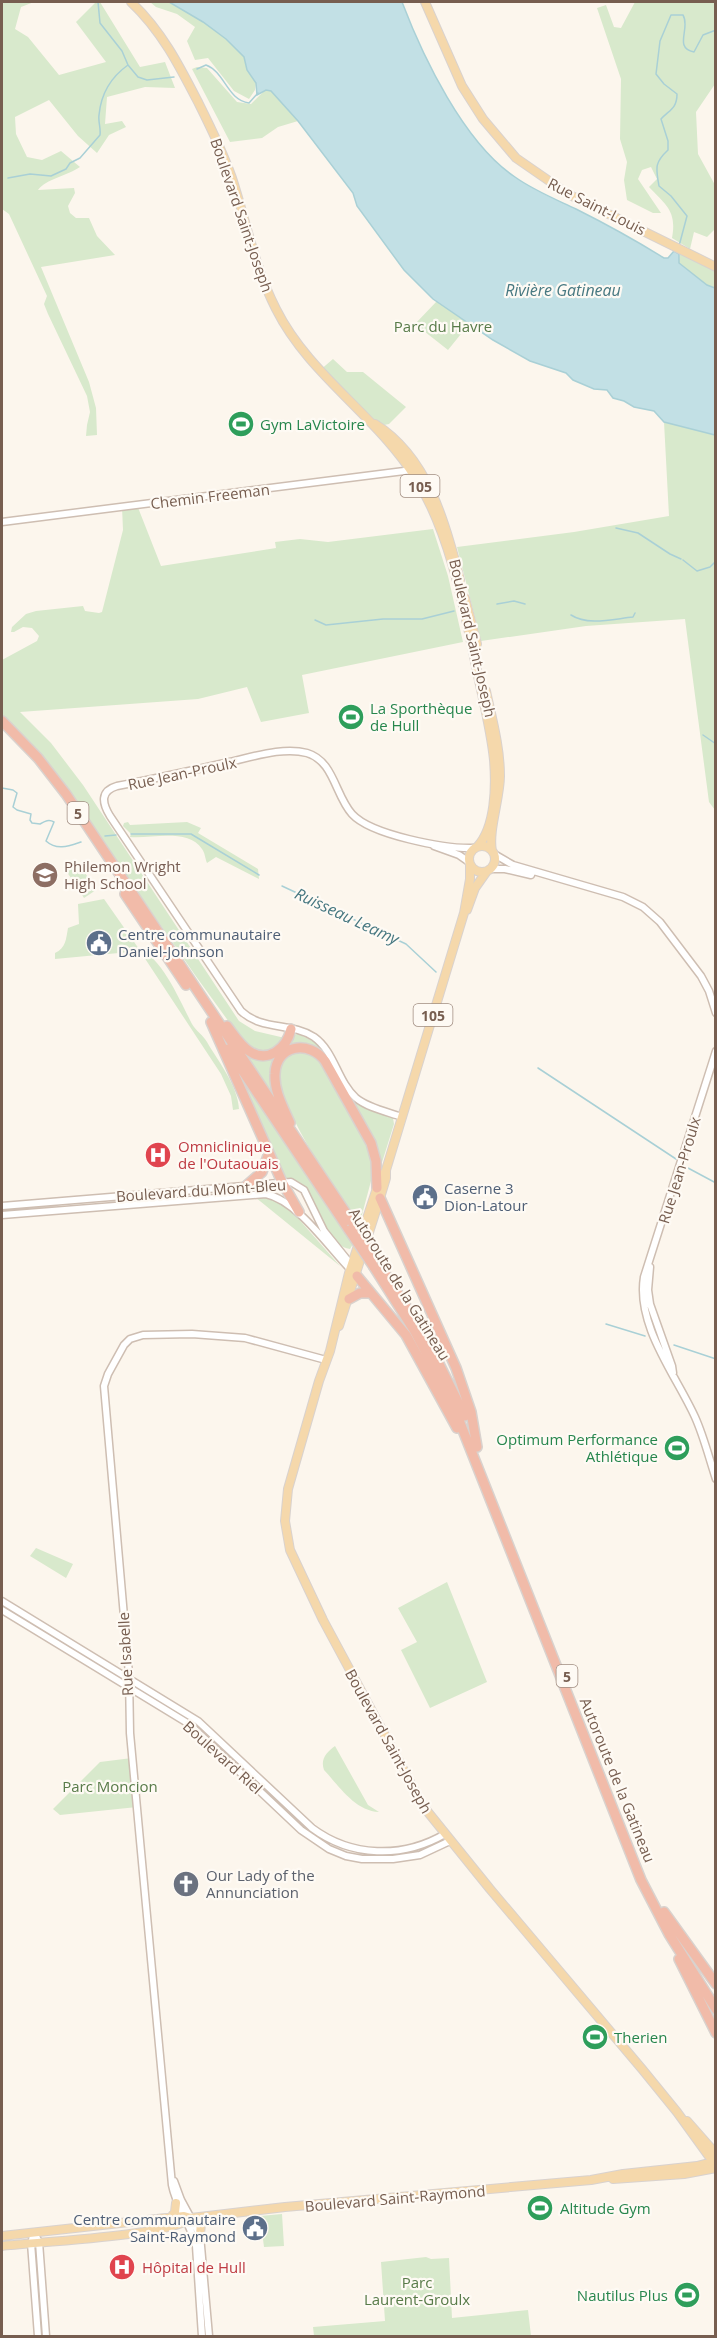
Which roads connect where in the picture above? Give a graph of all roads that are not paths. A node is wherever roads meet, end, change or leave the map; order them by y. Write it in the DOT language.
graph roads {
  1 [pos="131,2"];
  2 [pos="425,2"];
  3 [pos="716,267"];
  4 [pos="415,470"];
  5 [pos="2,522"];
  6 [pos="2,722"];
  7 [pos="2,730"];
  8 [pos="432,844"];
  9 [pos="475,847"];
  10 [pos="493,852"];
  11 [pos="470,863"];
  12 [pos="488,870"];
  13 [pos="544,876"];
  14 [pos="465,913"];
  15 [pos="195,988"];
  16 [pos="716,1013"];
  17 [pos="211,1022"];
  18 [pos="291,1029"];
  19 [pos="716,1051"];
  20 [pos="402,1117"];
  21 [pos="301,1147"];
  22 [pos="269,1153"];
  23 [pos="386,1170"];
  24 [pos="282,1182"];
  25 [pos="247,1185"];
  26 [pos="377,1188"];
  27 [pos="380,1198"];
  28 [pos="53,1202"];
  29 [pos="2,1206"];
  30 [pos="54,1210"];
  31 [pos="298,1212"];
  32 [pos="2,1215"];
  33 [pos="350,1226"];
  34 [pos="340,1252"];
  35 [pos="357,1252"];
  36 [pos="375,1263"];
  37 [pos="353,1270"];
  38 [pos="371,1293"];
  39 [pos="350,1299"];
  40 [pos="333,1338"];
  41 [pos="326,1360"];
  42 [pos="477,1447"];
  43 [pos="480,1472"];
  44 [pos="716,1479"];
  45 [pos="2,1601"];
  46 [pos="2,1610"];
  47 [pos="128,1678"];
  48 [pos="128,1686"];
  49 [pos="447,1838"];
  50 [pos="664,1912"];
  51 [pos="669,1934"];
  52 [pos="716,1984"];
  53 [pos="716,1997"];
  54 [pos="716,2009"];
  55 [pos="716,2033"];
  56 [pos="713,2157"];
  57 [pos="701,2169"];
  58 [pos="172,2175"];
  59 [pos="716,2175"];
  60 [pos="177,2203"];
  61 [pos="211,2215"];
  62 [pos="187,2219"];
  63 [pos="169,2220"];
  64 [pos="34,2233"];
  65 [pos="200,2235"];
  66 [pos="2,2236"];
  67 [pos="35,2242"];
  68 [pos="2,2246"];
  69 [pos="38,2337"];
  70 [pos="46,2337"];
  71 [pos="202,2337"];
  72 [pos="209,2337"];
  1 -- 4 [label="main road, Boulevard Saint-Joseph / 105"];
  2 -- 3 [label="main road, Rue Saint-Louis"];
  4 -- 5 [label="street, Chemin Freeman"];
  4 -- 9 [label="main road, Boulevard Saint-Joseph / 105"];
  4 -- 10 [label="main road, Boulevard Saint-Joseph / 105"];
  6 -- 15 [label="highway, Autoroute de la Gatineau / 5"];
  7 -- 17 [label="highway, Autoroute de la Gatineau / 5"];
  8 -- 9 [label="street, Rue Jean-Proulx"];
  8 -- 11 [label="street, Rue Jean-Proulx"];
  8 -- 18 [label="street, Rue Jean-Proulx"];
  9 -- 10 [label="main road"];
  9 -- 11 [label="main road, 105"];
  10 -- 12 [label="main road, 105"];
  10 -- 13 [label="street"];
  11 -- 12 [label="main road"];
  11 -- 14 [label="main road, Boulevard Saint-Joseph / 105"];
  12 -- 13 [label="street"];
  12 -- 14 [label="main road, Boulevard Saint-Joseph / 105"];
  13 -- 16 [label="street"];
  14 -- 20 [label="main road, Boulevard Saint-Joseph / 105"];
  15 -- 18 [label="highway"];
  15 -- 21 [label="highway, Autoroute de la Gatineau / 5"];
  17 -- 22 [label="highway"];
  17 -- 33 [label="highway, Autoroute de la Gatineau / 5"];
  18 -- 20 [label="street, Rue Jean-Proulx"];
  19 -- 44 [label="street, Rue Jean-Proulx"];
  20 -- 23 [label="main road, Boulevard Saint-Joseph / 105"];
  21 -- 26 [label="highway"];
  21 -- 33 [label="highway, Autoroute de la Gatineau / 5"];
  22 -- 24 [label="highway"];
  22 -- 25 [label="highway"];
  23 -- 26 [label="main road, Boulevard Saint-Joseph / 105"];
  23 -- 27 [label="main road, Boulevard Saint-Joseph / 105"];
  24 -- 25 [label="street, Boulevard du Mont-Bleu"];
  24 -- 31 [label="highway"];
  24 -- 34 [label="street, Boulevard du Mont-Bleu"];
  25 -- 28 [label="street, Boulevard du Mont-Bleu"];
  26 -- 35 [label="main road, Boulevard Saint-Joseph / 105"];
  27 -- 37 [label="main road, Boulevard Saint-Joseph / 105"];
  27 -- 42 [label="highway"];
  28 -- 29 [label="street, Boulevard du Mont-Bleu"];
  28 -- 30 [label="street"];
  30 -- 31 [label="street, Boulevard du Mont-Bleu"];
  30 -- 32 [label="street, Boulevard du Mont-Bleu"];
  31 -- 37 [label="street, Boulevard du Mont-Bleu"];
  33 -- 36 [label="highway, Autoroute de la Gatineau / 5, bridge"];
  34 -- 35 [label="street"];
  34 -- 37 [label="street, Boulevard du Mont-Bleu"];
  35 -- 37 [label="main road, Boulevard Saint-Joseph / 105"];
  36 -- 42 [label="highway, Autoroute de la Gatineau / 5"];
  36 -- 43 [label="highway, Autoroute de la Gatineau / 5"];
  37 -- 38 [label="highway"];
  37 -- 39 [label="main road, Boulevard Saint-Joseph"];
  37 -- 40 [label="main road, Boulevard Saint-Joseph"];
  38 -- 39 [label="highway"];
  38 -- 43 [label="highway"];
  39 -- 40 [label="main road, Boulevard Saint-Joseph"];
  40 -- 41 [label="main road, Boulevard Saint-Joseph"];
  41 -- 47 [label="street, Rue Isabelle"];
  41 -- 49 [label="main road, Boulevard Saint-Joseph"];
  42 -- 50 [label="highway, Autoroute de la Gatineau / 5"];
  43 -- 51 [label="highway, Autoroute de la Gatineau / 5"];
  45 -- 47 [label="street, Boulevard Riel"];
  46 -- 48 [label="street, Boulevard Riel"];
  47 -- 48 [label="street, Rue Isabelle"];
  47 -- 49 [label="street, Boulevard Riel"];
  48 -- 49 [label="street, Boulevard Riel"];
  48 -- 58 [label="street, Rue Isabelle"];
  49 -- 56 [label="main road, Boulevard Saint-Joseph"];
  50 -- 52 [label="highway"];
  50 -- 53 [label="highway, Autoroute de la Gatineau / 5"];
  51 -- 54 [label="highway, Autoroute de la Gatineau / 5"];
  51 -- 55 [label="highway"];
  56 -- 57 [label="main road"];
  56 -- 57 [label="main road, Boulevard Saint-Raymond"];
  57 -- 59 [label="main road"];
  57 -- 61 [label="main road, Boulevard Saint-Raymond"];
  58 -- 60 [label="street, Rue Isabelle"];
  58 -- 62 [label="street, Rue Isabelle"];
  60 -- 62 [label="street, Rue Isabelle"];
  60 -- 63 [label="main road"];
  61 -- 62 [label="main road, Boulevard Saint-Raymond"];
  61 -- 65 [label="main road"];
  62 -- 63 [label="main road, Boulevard Saint-Raymond"];
  62 -- 65 [label="street"];
  62 -- 67 [label="main road, Boulevard Saint-Raymond"];
  62 -- 71 [label="street"];
  63 -- 64 [label="main road, Boulevard Saint-Raymond"];
  64 -- 66 [label="main road, Boulevard Saint-Raymond"];
  64 -- 67 [label="street"];
  65 -- 72 [label="street"];
  67 -- 68 [label="main road, Boulevard Saint-Raymond"];
  67 -- 69 [label="street"];
  67 -- 70 [label="street"];
}
